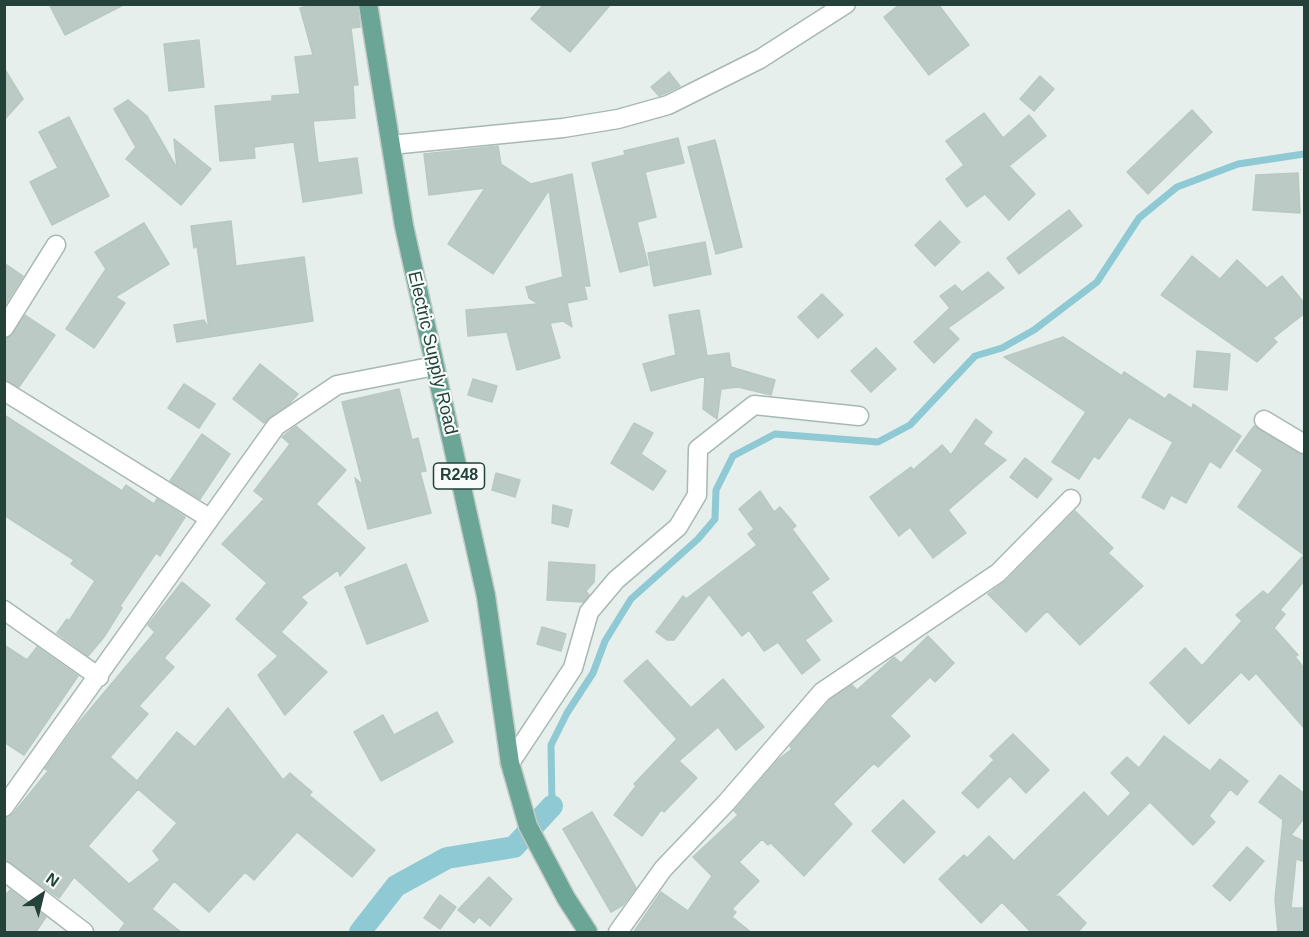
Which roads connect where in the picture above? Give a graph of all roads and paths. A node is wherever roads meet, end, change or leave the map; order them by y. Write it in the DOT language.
graph roads {
  1 [pos="368,4"];
  2 [pos="846,4"];
  3 [pos="391,145"];
  4 [pos="56,245"];
  5 [pos="4,328"];
  6 [pos="435,366"];
  7 [pos="4,391"];
  8 [pos="859,416"];
  9 [pos="1264,420"];
  10 [pos="1305,444"];
  11 [pos="1071,499"];
  12 [pos="208,518"];
  13 [pos="4,610"];
  14 [pos="99,677"];
  15 [pos="510,763"];
  16 [pos="4,807"];
  17 [pos="4,871"];
  18 [pos="84,933"];
  19 [pos="588,933"];
  20 [pos="618,933"];
  1 -- 3 [label="main road, Electric Supply Road / R248"];
  2 -- 3 [label="street"];
  3 -- 6 [label="main road, Electric Supply Road / R248"];
  4 -- 5 [label="street"];
  6 -- 12 [label="street"];
  6 -- 15 [label="main road, Electric Supply Road / R248"];
  7 -- 12 [label="street"];
  8 -- 15 [label="street"];
  9 -- 10 [label="street"];
  11 -- 20 [label="street"];
  12 -- 14 [label="street"];
  13 -- 14 [label="street"];
  14 -- 16 [label="street"];
  15 -- 19 [label="main road, Electric Supply Road / R248"];
  17 -- 18 [label="street"];
}
